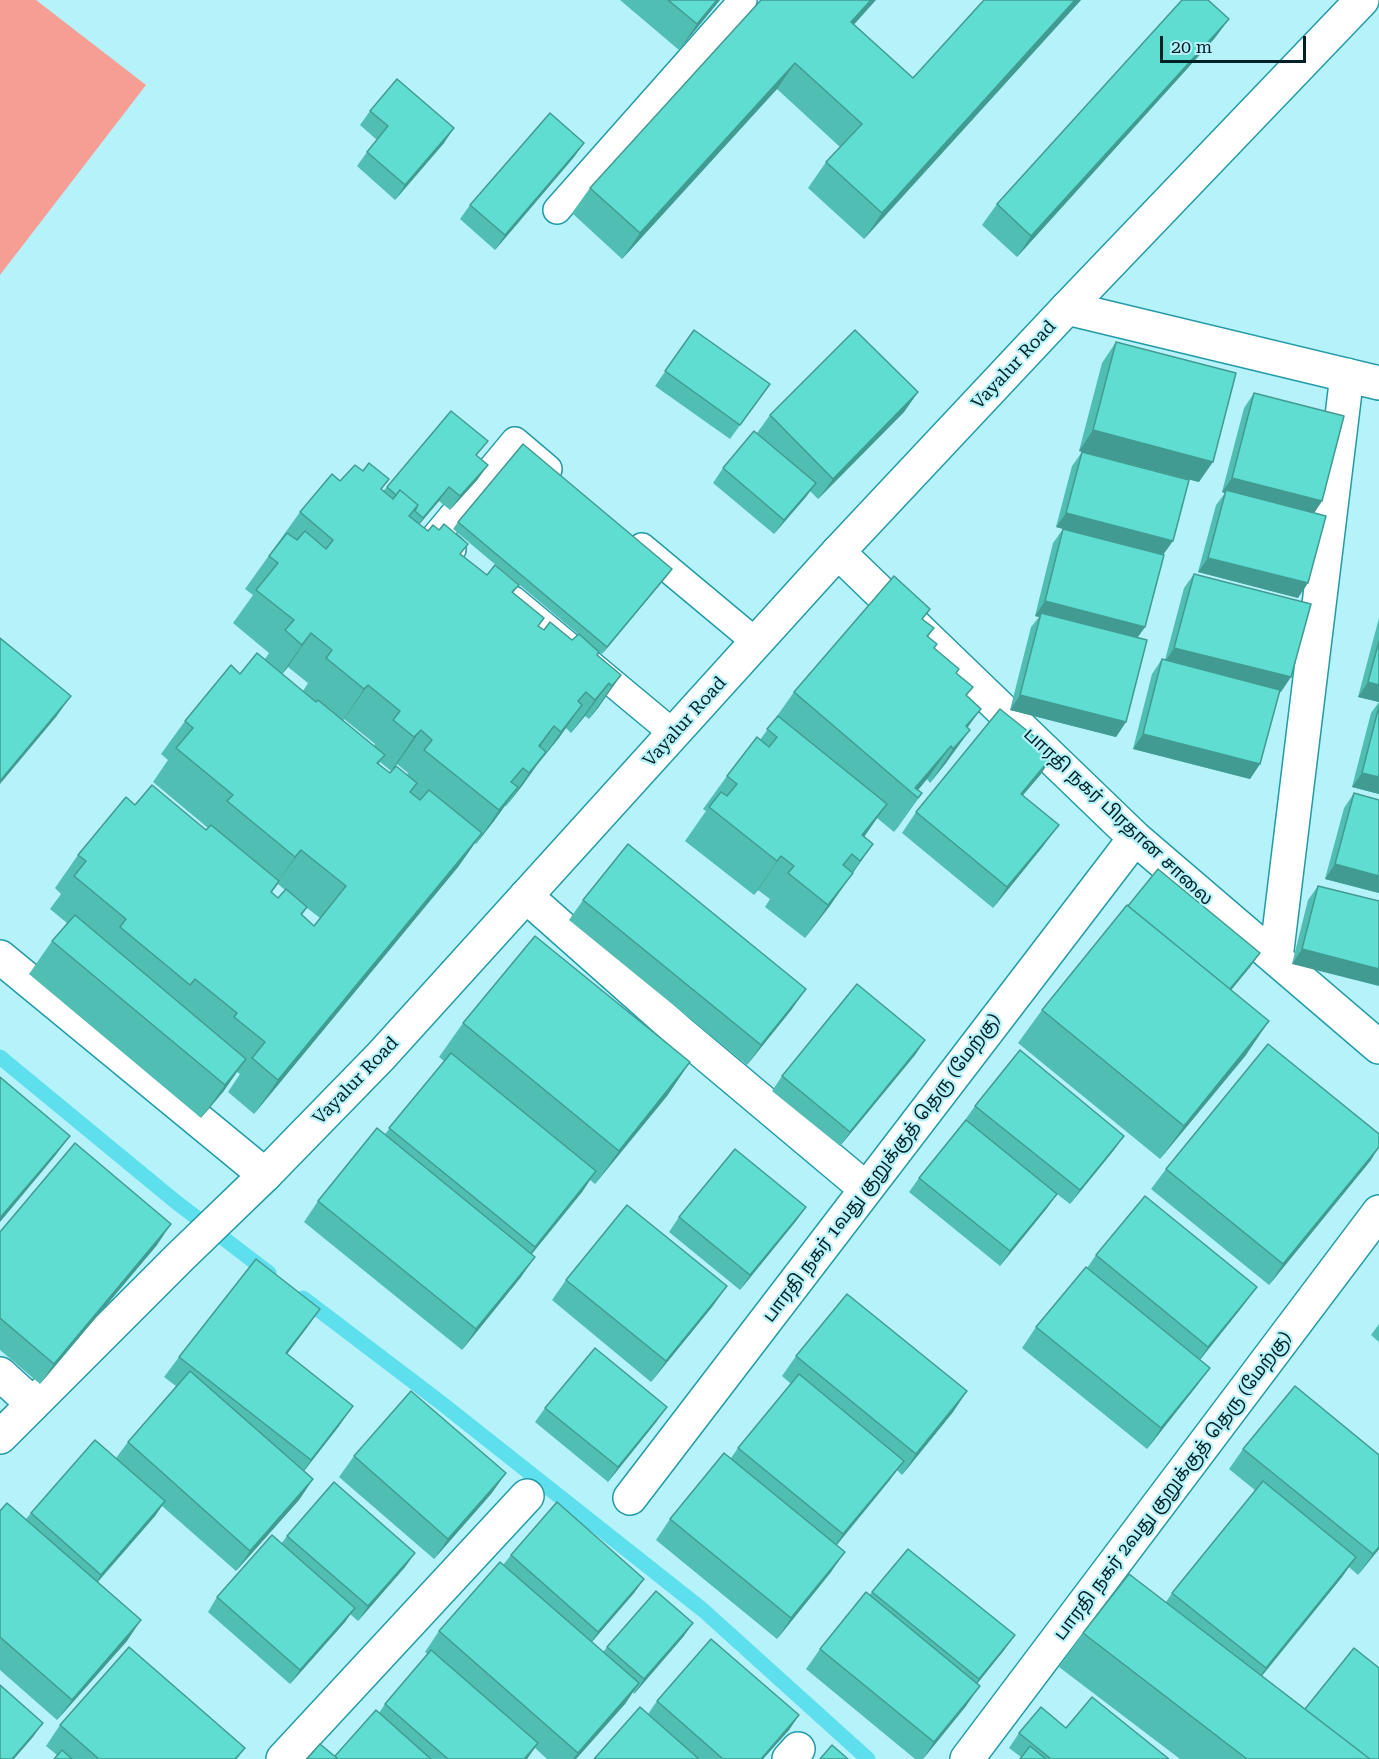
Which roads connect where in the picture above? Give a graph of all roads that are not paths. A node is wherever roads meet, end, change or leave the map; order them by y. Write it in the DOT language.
graph roads {
  1 [pos="743,0"];
  2 [pos="1360,1"];
  3 [pos="557,210"];
  4 [pos="1068,308"];
  5 [pos="1347,375"];
  6 [pos="1379,383"];
  7 [pos="568,486"];
  8 [pos="622,531"];
  9 [pos="838,552"];
  10 [pos="757,643"];
  11 [pos="674,734"];
  12 [pos="1135,838"];
  13 [pos="526,896"];
  14 [pos="0,957"];
  15 [pos="1276,958"];
  16 [pos="1379,1047"];
  17 [pos="258,1183"];
  18 [pos="866,1188"];
  19 [pos="1379,1212"];
  20 [pos="0,1374"];
  21 [pos="33,1404"];
  22 [pos="0,1437"];
  23 [pos="527,1496"];
  24 [pos="630,1498"];
  25 [pos="283,1759"];
  26 [pos="967,1759"];
  1 -- 3 [label="lane"];
  2 -- 4 [label="street, Vayalur Road"];
  4 -- 5 [label="street"];
  4 -- 9 [label="street, Vayalur Road"];
  5 -- 6 [label="street"];
  5 -- 15 [label="street"];
  7 -- 11 [label="lane"];
  8 -- 10 [label="lane"];
  9 -- 10 [label="street, Vayalur Road"];
  9 -- 12 [label="street, பாரதி நகர் பிரதான சாலை"];
  10 -- 11 [label="street, Vayalur Road"];
  11 -- 13 [label="street, Vayalur Road"];
  12 -- 15 [label="street, பாரதி நகர் பிரதான சாலை"];
  12 -- 18 [label="street, பாரதி நகர் 1வது குறுக்குத் தெரு (மேற்கு)"];
  13 -- 17 [label="street, Vayalur Road"];
  13 -- 18 [label="street"];
  14 -- 17 [label="street"];
  15 -- 16 [label="street, பாரதி நகர் பிரதான சாலை"];
  17 -- 21 [label="street, Vayalur Road"];
  18 -- 24 [label="street, பாரதி நகர் 1வது குறுக்குத் தெரு (மேற்கு)"];
  19 -- 26 [label="street, பாரதி நகர் 2வது குறுக்குத் தெரு (மேற்கு)"];
  20 -- 21 [label="street"];
  21 -- 22 [label="street, Vayalur Road"];
  23 -- 25 [label="street"];
}
